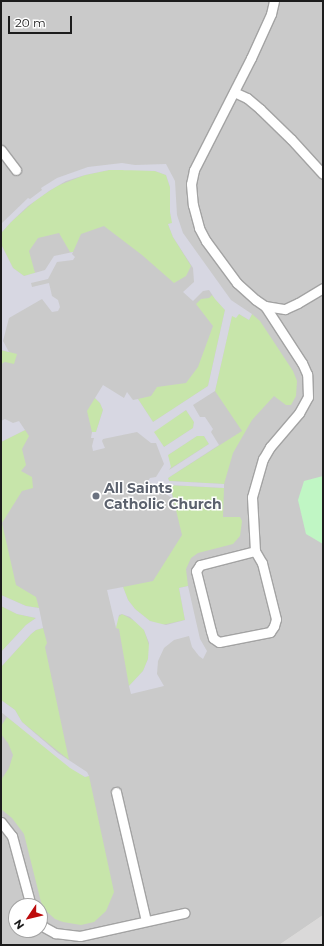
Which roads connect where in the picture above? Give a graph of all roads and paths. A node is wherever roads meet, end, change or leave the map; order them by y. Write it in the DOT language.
graph roads {
  1 [pos="274,1"];
  2 [pos="234,92"];
  3 [pos="1,150"];
  4 [pos="16,170"];
  5 [pos="323,174"];
  6 [pos="323,288"];
  7 [pos="265,306"];
  8 [pos="256,551"];
  9 [pos="116,792"];
  10 [pos="1,822"];
  11 [pos="28,898"];
  12 [pos="184,913"];
  13 [pos="146,921"];
  14 [pos="48,930"];
  1 -- 2 [label="lane"];
  2 -- 5 [label="lane"];
  2 -- 7 [label="lane"];
  3 -- 4 [label="lane"];
  6 -- 7 [label="lane"];
  7 -- 8 [label="lane"];
  8 -- 8 [label="lane"];
  9 -- 13 [label="lane"];
  10 -- 11 [label="lane"];
  12 -- 13 [label="lane"];
  13 -- 14 [label="lane"];
}
